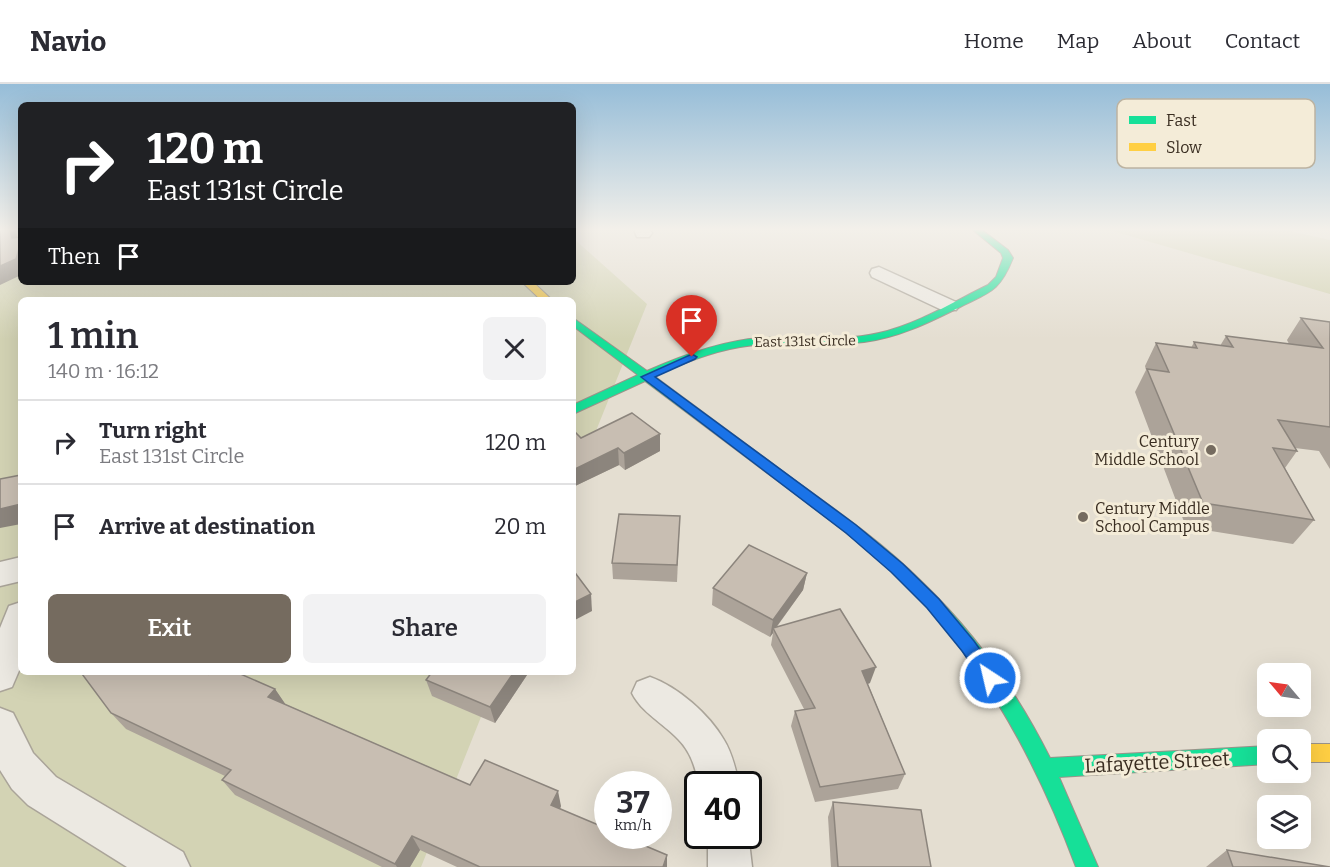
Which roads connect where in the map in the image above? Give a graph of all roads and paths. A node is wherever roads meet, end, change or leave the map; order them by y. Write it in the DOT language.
graph roads {
  1 [pos="1005,267"];
  2 [pos="879,273"];
  3 [pos="530,285"];
  4 [pos="544,297"];
  5 [pos="949,306"];
  6 [pos="576,323"];
  7 [pos="646,377"];
  8 [pos="576,409"];
  9 [pos="18,570"];
  10 [pos="0,574"];
  11 [pos="18,624"];
  12 [pos="0,676"];
  13 [pos="650,693"];
  14 [pos="0,725"];
  15 [pos="1311,753"];
  16 [pos="1330,753"];
  17 [pos="1257,756"];
  18 [pos="1046,768"];
  19 [pos="716,771"];
  20 [pos="729,849"];
  21 [pos="168,867"];
  22 [pos="730,867"];
  23 [pos="1087,867"];
  1 -- 5 [label="street, East 131st Circle"];
  2 -- 5 [label="street"];
  3 -- 4 [label="street"];
  5 -- 7 [label="street, East 131st Circle"];
  6 -- 7 [label="street"];
  7 -- 8 [label="street, East 131st Circle"];
  7 -- 18 [label="street"];
  9 -- 10 [label="street"];
  11 -- 12 [label="street"];
  13 -- 19 [label="street"];
  14 -- 21 [label="street"];
  15 -- 16 [label="street"];
  17 -- 18 [label="street, Lafayette Street"];
  18 -- 23 [label="street"];
  20 -- 22 [label="street"];
}
